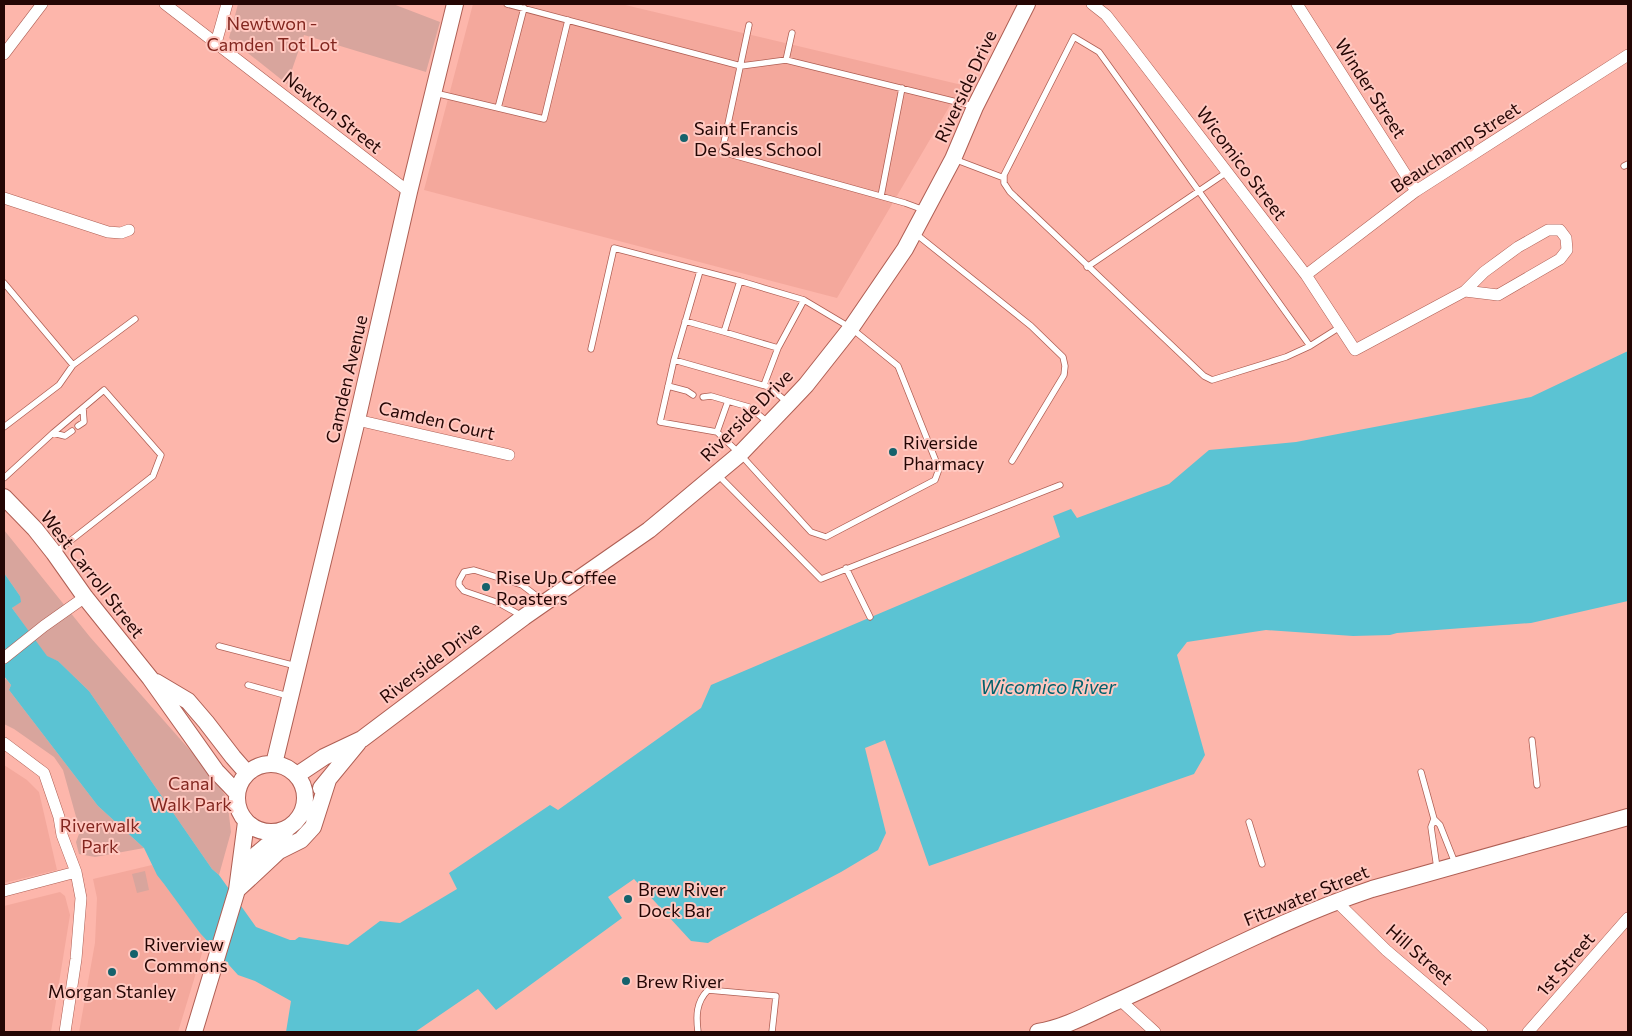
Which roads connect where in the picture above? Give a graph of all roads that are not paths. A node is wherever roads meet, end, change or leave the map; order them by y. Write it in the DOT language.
graph roads {
  1 [pos="42,4"];
  2 [pos="165,4"];
  3 [pos="227,4"];
  4 [pos="455,4"];
  5 [pos="507,4"];
  6 [pos="1027,4"];
  7 [pos="1092,4"];
  8 [pos="1297,4"];
  9 [pos="524,8"];
  10 [pos="568,20"];
  11 [pos="749,25"];
  12 [pos="792,33"];
  13 [pos="216,43"];
  14 [pos="4,54"];
  15 [pos="1628,56"];
  16 [pos="786,60"];
  17 [pos="740,66"];
  18 [pos="902,88"];
  19 [pos="433,93"];
  20 [pos="975,106"];
  21 [pos="498,108"];
  22 [pos="953,159"];
  23 [pos="1227,172"];
  24 [pos="1004,178"];
  25 [pos="1199,191"];
  26 [pos="1416,191"];
  27 [pos="409,192"];
  28 [pos="881,196"];
  29 [pos="4,198"];
  30 [pos="926,211"];
  31 [pos="129,230"];
  32 [pos="914,233"];
  33 [pos="1087,266"];
  34 [pos="700,271"];
  35 [pos="1306,275"];
  36 [pos="740,281"];
  37 [pos="4,283"];
  38 [pos="1465,291"];
  39 [pos="804,300"];
  40 [pos="135,318"];
  41 [pos="685,322"];
  42 [pos="1340,327"];
  43 [pos="851,328"];
  44 [pos="724,332"];
  45 [pos="1310,346"];
  46 [pos="778,348"];
  47 [pos="591,349"];
  48 [pos="674,360"];
  49 [pos="73,366"];
  50 [pos="764,385"];
  51 [pos="668,386"];
  52 [pos="693,392"];
  53 [pos="704,394"];
  54 [pos="728,401"];
  55 [pos="789,403"];
  56 [pos="83,408"];
  57 [pos="357,420"];
  58 [pos="769,424"];
  59 [pos="78,426"];
  60 [pos="4,427"];
  61 [pos="72,431"];
  62 [pos="717,432"];
  63 [pos="53,433"];
  64 [pos="740,454"];
  65 [pos="509,455"];
  66 [pos="1012,462"];
  67 [pos="717,474"];
  68 [pos="4,478"];
  69 [pos="1060,485"];
  70 [pos="4,497"];
  71 [pos="54,553"];
  72 [pos="846,568"];
  73 [pos="85,597"];
  74 [pos="545,603"];
  75 [pos="524,617"];
  76 [pos="870,618"];
  77 [pos="219,646"];
  78 [pos="4,658"];
  79 [pos="298,667"];
  80 [pos="150,678"];
  81 [pos="248,685"];
  82 [pos="290,696"];
  83 [pos="362,739"];
  84 [pos="1532,740"];
  85 [pos="4,743"];
  86 [pos="274,764"];
  87 [pos="1421,772"];
  88 [pos="247,773"];
  89 [pos="297,775"];
  90 [pos="328,780"];
  91 [pos="1537,785"];
  92 [pos="237,793"];
  93 [pos="305,803"];
  94 [pos="1628,817"];
  95 [pos="1434,819"];
  96 [pos="246,822"];
  97 [pos="1250,822"];
  98 [pos="289,828"];
  99 [pos="1262,864"];
  100 [pos="1456,865"];
  101 [pos="1437,870"];
  102 [pos="76,872"];
  103 [pos="4,891"];
  104 [pos="236,894"];
  105 [pos="1336,901"];
  106 [pos="1628,918"];
  107 [pos="1120,1000"];
  108 [pos="65,1032"];
  109 [pos="194,1032"];
  110 [pos="698,1032"];
  111 [pos="772,1032"];
  112 [pos="1038,1032"];
  113 [pos="1155,1032"];
  114 [pos="1482,1032"];
  115 [pos="1528,1032"];
  1 -- 14 [label="street"];
  2 -- 13 [label="street, Newton Street"];
  3 -- 13 [label="street"];
  4 -- 19 [label="street, Camden Avenue"];
  5 -- 9 [label="lane"];
  6 -- 20 [label="street, Riverside Drive"];
  7 -- 23 [label="street, Wicomico Street"];
  8 -- 26 [label="street, Winder Street"];
  9 -- 10 [label="lane"];
  9 -- 21 [label="lane"];
  10 -- 17 [label="lane"];
  10 -- 21 [label="lane"];
  11 -- 17 [label="lane"];
  12 -- 16 [label="lane"];
  13 -- 27 [label="street, Newton Street"];
  15 -- 26 [label="street, Beauchamp Street"];
  16 -- 17 [label="lane"];
  16 -- 18 [label="lane"];
  17 -- 28 [label="lane"];
  18 -- 20 [label="lane"];
  18 -- 28 [label="lane"];
  19 -- 21 [label="lane"];
  19 -- 27 [label="street, Camden Avenue"];
  20 -- 22 [label="street, Riverside Drive"];
  22 -- 24 [label="lane"];
  22 -- 30 [label="street, Riverside Drive"];
  23 -- 25 [label="lane"];
  23 -- 35 [label="street, Wicomico Street"];
  24 -- 25 [label="lane"];
  24 -- 33 [label="lane"];
  25 -- 33 [label="lane"];
  25 -- 45 [label="lane"];
  26 -- 35 [label="street, Beauchamp Street"];
  27 -- 57 [label="street, Camden Avenue"];
  28 -- 30 [label="lane"];
  29 -- 31 [label="street"];
  30 -- 32 [label="street, Riverside Drive"];
  32 -- 43 [label="street, Riverside Drive"];
  32 -- 66 [label="lane"];
  33 -- 45 [label="lane"];
  34 -- 36 [label="lane"];
  34 -- 41 [label="lane"];
  34 -- 47 [label="lane"];
  35 -- 42 [label="street, Wicomico Street"];
  36 -- 39 [label="lane"];
  36 -- 44 [label="lane"];
  37 -- 49 [label="lane"];
  38 -- 38 [label="street"];
  38 -- 42 [label="street, Wicomico Street"];
  39 -- 43 [label="lane"];
  39 -- 46 [label="lane"];
  40 -- 49 [label="lane"];
  41 -- 44 [label="lane"];
  41 -- 48 [label="lane"];
  42 -- 45 [label="lane"];
  43 -- 55 [label="street, Riverside Drive"];
  43 -- 64 [label="lane"];
  44 -- 46 [label="lane"];
  46 -- 50 [label="lane"];
  48 -- 50 [label="lane"];
  48 -- 51 [label="lane"];
  49 -- 60 [label="lane"];
  50 -- 55 [label="lane"];
  51 -- 52 [label="lane"];
  51 -- 62 [label="lane"];
  53 -- 54 [label="lane"];
  54 -- 58 [label="lane"];
  54 -- 62 [label="lane"];
  55 -- 58 [label="street, Riverside Drive"];
  56 -- 59 [label="lane"];
  56 -- 63 [label="lane"];
  56 -- 71 [label="lane"];
  57 -- 65 [label="street, Camden Court"];
  57 -- 79 [label="street, Camden Avenue"];
  58 -- 64 [label="street, Riverside Drive"];
  61 -- 63 [label="lane"];
  62 -- 64 [label="lane"];
  63 -- 68 [label="lane"];
  64 -- 67 [label="street, Riverside Drive"];
  67 -- 72 [label="lane"];
  67 -- 74 [label="street, Riverside Drive"];
  69 -- 72 [label="lane"];
  70 -- 71 [label="street, West Carroll Street"];
  71 -- 73 [label="street, West Carroll Street"];
  72 -- 76 [label="lane"];
  73 -- 78 [label="street"];
  73 -- 80 [label="street, West Carroll Street"];
  74 -- 75 [label="street, Riverside Drive"];
  74 -- 75 [label="lane"];
  75 -- 83 [label="street, Riverside Drive"];
  77 -- 79 [label="lane"];
  79 -- 82 [label="street, Camden Avenue"];
  80 -- 88 [label="street, West Carroll Street"];
  80 -- 92 [label="street, West Carroll Street"];
  81 -- 82 [label="lane"];
  82 -- 86 [label="street, Camden Avenue"];
  83 -- 89 [label="street, Riverside Drive"];
  83 -- 90 [label="street, Riverside Drive"];
  84 -- 91 [label="lane"];
  85 -- 102 [label="street"];
  86 -- 88 [label="street"];
  86 -- 89 [label="street"];
  87 -- 95 [label="lane"];
  88 -- 92 [label="street"];
  89 -- 93 [label="street"];
  90 -- 93 [label="street, Riverside Drive"];
  90 -- 104 [label="street"];
  92 -- 96 [label="street"];
  93 -- 98 [label="street"];
  94 -- 100 [label="street, Fitzwater Street"];
  95 -- 100 [label="lane"];
  95 -- 101 [label="lane"];
  96 -- 98 [label="street"];
  96 -- 104 [label="street"];
  97 -- 99 [label="lane"];
  98 -- 104 [label="street"];
  100 -- 101 [label="street, Fitzwater Street"];
  101 -- 105 [label="street, Fitzwater Street"];
  102 -- 103 [label="street"];
  102 -- 108 [label="street"];
  104 -- 109 [label="street"];
  105 -- 107 [label="street, Fitzwater Street"];
  105 -- 114 [label="street, Hill Street"];
  106 -- 115 [label="street, 1st Street"];
  107 -- 112 [label="street, Fitzwater Street"];
  107 -- 113 [label="street"];
  110 -- 111 [label="lane"];
}
